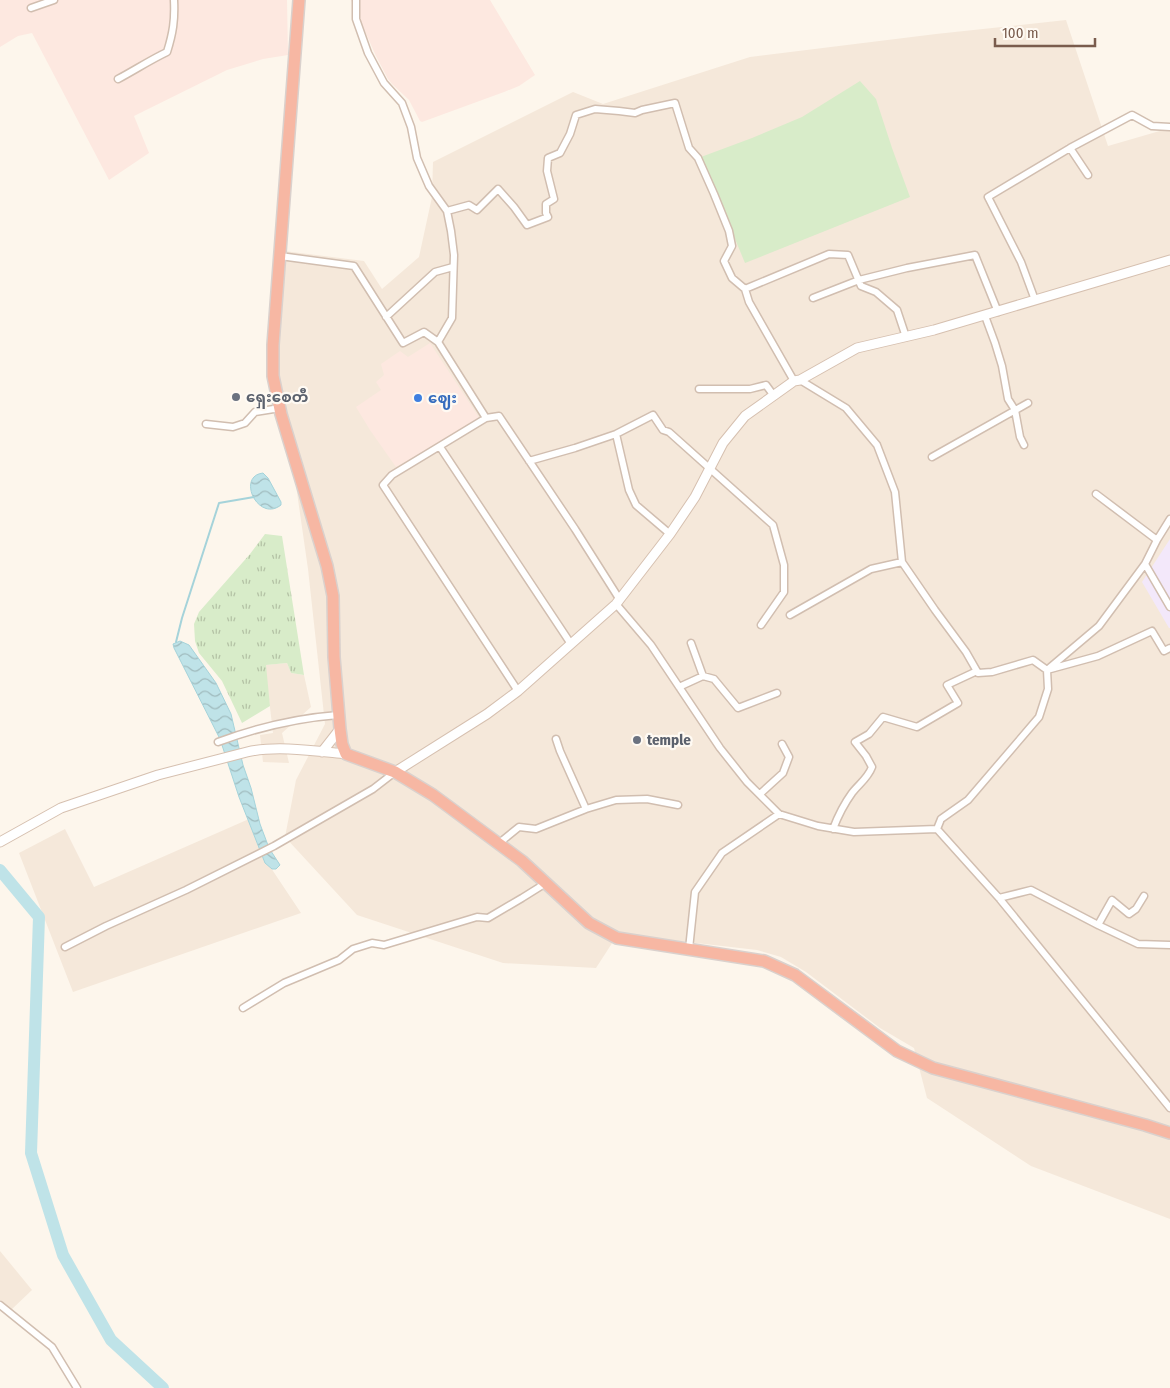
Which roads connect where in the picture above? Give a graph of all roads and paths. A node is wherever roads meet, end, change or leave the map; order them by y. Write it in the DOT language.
graph roads {
  1 [pos="54,0"];
  2 [pos="174,0"];
  3 [pos="299,0"];
  4 [pos="356,0"];
  5 [pos="31,8"];
  6 [pos="118,79"];
  7 [pos="1170,127"];
  8 [pos="1070,148"];
  9 [pos="1088,175"];
  10 [pos="447,211"];
  11 [pos="280,256"];
  12 [pos="1170,260"];
  13 [pos="453,268"];
  14 [pos="859,280"];
  15 [pos="745,288"];
  16 [pos="813,298"];
  17 [pos="1035,300"];
  18 [pos="998,312"];
  19 [pos="386,316"];
  20 [pos="985,316"];
  21 [pos="906,337"];
  22 [pos="438,342"];
  23 [pos="797,380"];
  24 [pos="699,389"];
  25 [pos="774,396"];
  26 [pos="1028,403"];
  27 [pos="280,408"];
  28 [pos="1015,410"];
  29 [pos="486,418"];
  30 [pos="206,424"];
  31 [pos="616,434"];
  32 [pos="1024,445"];
  33 [pos="440,446"];
  34 [pos="932,457"];
  35 [pos="529,461"];
  36 [pos="710,468"];
  37 [pos="1096,494"];
  38 [pos="1170,520"];
  39 [pos="670,534"];
  40 [pos="1157,540"];
  41 [pos="902,562"];
  42 [pos="1145,564"];
  43 [pos="618,602"];
  44 [pos="1170,607"];
  45 [pos="790,615"];
  46 [pos="761,625"];
  47 [pos="691,642"];
  48 [pos="571,644"];
  49 [pos="1170,648"];
  50 [pos="1047,670"];
  51 [pos="977,671"];
  52 [pos="703,676"];
  53 [pos="679,687"];
  54 [pos="518,690"];
  55 [pos="777,693"];
  56 [pos="338,715"];
  57 [pos="340,729"];
  58 [pos="556,740"];
  59 [pos="218,742"];
  60 [pos="782,744"];
  61 [pos="322,752"];
  62 [pos="346,754"];
  63 [pos="395,772"];
  64 [pos="760,794"];
  65 [pos="678,805"];
  66 [pos="586,809"];
  67 [pos="779,814"];
  68 [pos="833,829"];
  69 [pos="937,830"];
  70 [pos="0,842"];
  71 [pos="498,844"];
  72 [pos="546,883"];
  73 [pos="1144,896"];
  74 [pos="999,898"];
  75 [pos="1098,925"];
  76 [pos="1170,945"];
  77 [pos="65,947"];
  78 [pos="689,949"];
  79 [pos="243,1008"];
  80 [pos="1170,1108"];
  81 [pos="1170,1133"];
  82 [pos="0,1305"];
  83 [pos="77,1388"];
  1 -- 5 [label="street"];
  2 -- 6 [label="street"];
  3 -- 11 [label="highway"];
  4 -- 10 [label="street"];
  7 -- 8 [label="street"];
  8 -- 9 [label="street"];
  8 -- 17 [label="street"];
  10 -- 13 [label="street"];
  10 -- 15 [label="street"];
  11 -- 19 [label="street"];
  11 -- 27 [label="highway"];
  12 -- 17 [label="street"];
  13 -- 19 [label="street"];
  13 -- 22 [label="street"];
  14 -- 15 [label="street"];
  14 -- 16 [label="street"];
  14 -- 18 [label="street"];
  14 -- 21 [label="street"];
  15 -- 23 [label="street"];
  17 -- 18 [label="street"];
  18 -- 20 [label="street"];
  19 -- 22 [label="street"];
  20 -- 21 [label="street"];
  20 -- 28 [label="street"];
  21 -- 23 [label="street"];
  22 -- 29 [label="street"];
  23 -- 25 [label="street"];
  23 -- 41 [label="street"];
  24 -- 25 [label="street"];
  25 -- 36 [label="street"];
  26 -- 28 [label="street"];
  27 -- 30 [label="street"];
  27 -- 56 [label="highway"];
  28 -- 32 [label="street"];
  28 -- 34 [label="street"];
  29 -- 33 [label="street"];
  29 -- 35 [label="street"];
  31 -- 35 [label="street"];
  31 -- 36 [label="street"];
  31 -- 39 [label="street"];
  33 -- 48 [label="street"];
  33 -- 54 [label="street"];
  35 -- 43 [label="street"];
  36 -- 39 [label="street"];
  36 -- 46 [label="street"];
  37 -- 40 [label="street"];
  38 -- 40 [label="street"];
  39 -- 43 [label="street"];
  40 -- 42 [label="street"];
  41 -- 45 [label="street"];
  41 -- 51 [label="street"];
  42 -- 44 [label="street"];
  42 -- 50 [label="street"];
  43 -- 48 [label="street"];
  43 -- 53 [label="street"];
  47 -- 52 [label="street"];
  48 -- 54 [label="street"];
  49 -- 50 [label="street"];
  50 -- 51 [label="street"];
  50 -- 69 [label="street"];
  51 -- 68 [label="street"];
  52 -- 53 [label="street"];
  52 -- 55 [label="street"];
  53 -- 64 [label="street"];
  54 -- 63 [label="street"];
  56 -- 57 [label="highway"];
  56 -- 59 [label="street"];
  57 -- 61 [label="street"];
  57 -- 62 [label="highway"];
  58 -- 66 [label="street"];
  60 -- 64 [label="street"];
  61 -- 62 [label="street"];
  61 -- 70 [label="street"];
  62 -- 63 [label="highway"];
  63 -- 71 [label="highway"];
  63 -- 77 [label="street"];
  64 -- 67 [label="street"];
  65 -- 66 [label="street"];
  66 -- 71 [label="street"];
  67 -- 68 [label="street"];
  67 -- 78 [label="street"];
  68 -- 69 [label="street"];
  69 -- 74 [label="street"];
  71 -- 72 [label="highway"];
  72 -- 78 [label="highway"];
  72 -- 79 [label="street"];
  73 -- 75 [label="street"];
  74 -- 75 [label="street"];
  74 -- 80 [label="street"];
  75 -- 76 [label="street"];
  78 -- 81 [label="highway"];
  82 -- 83 [label="street"];
}
